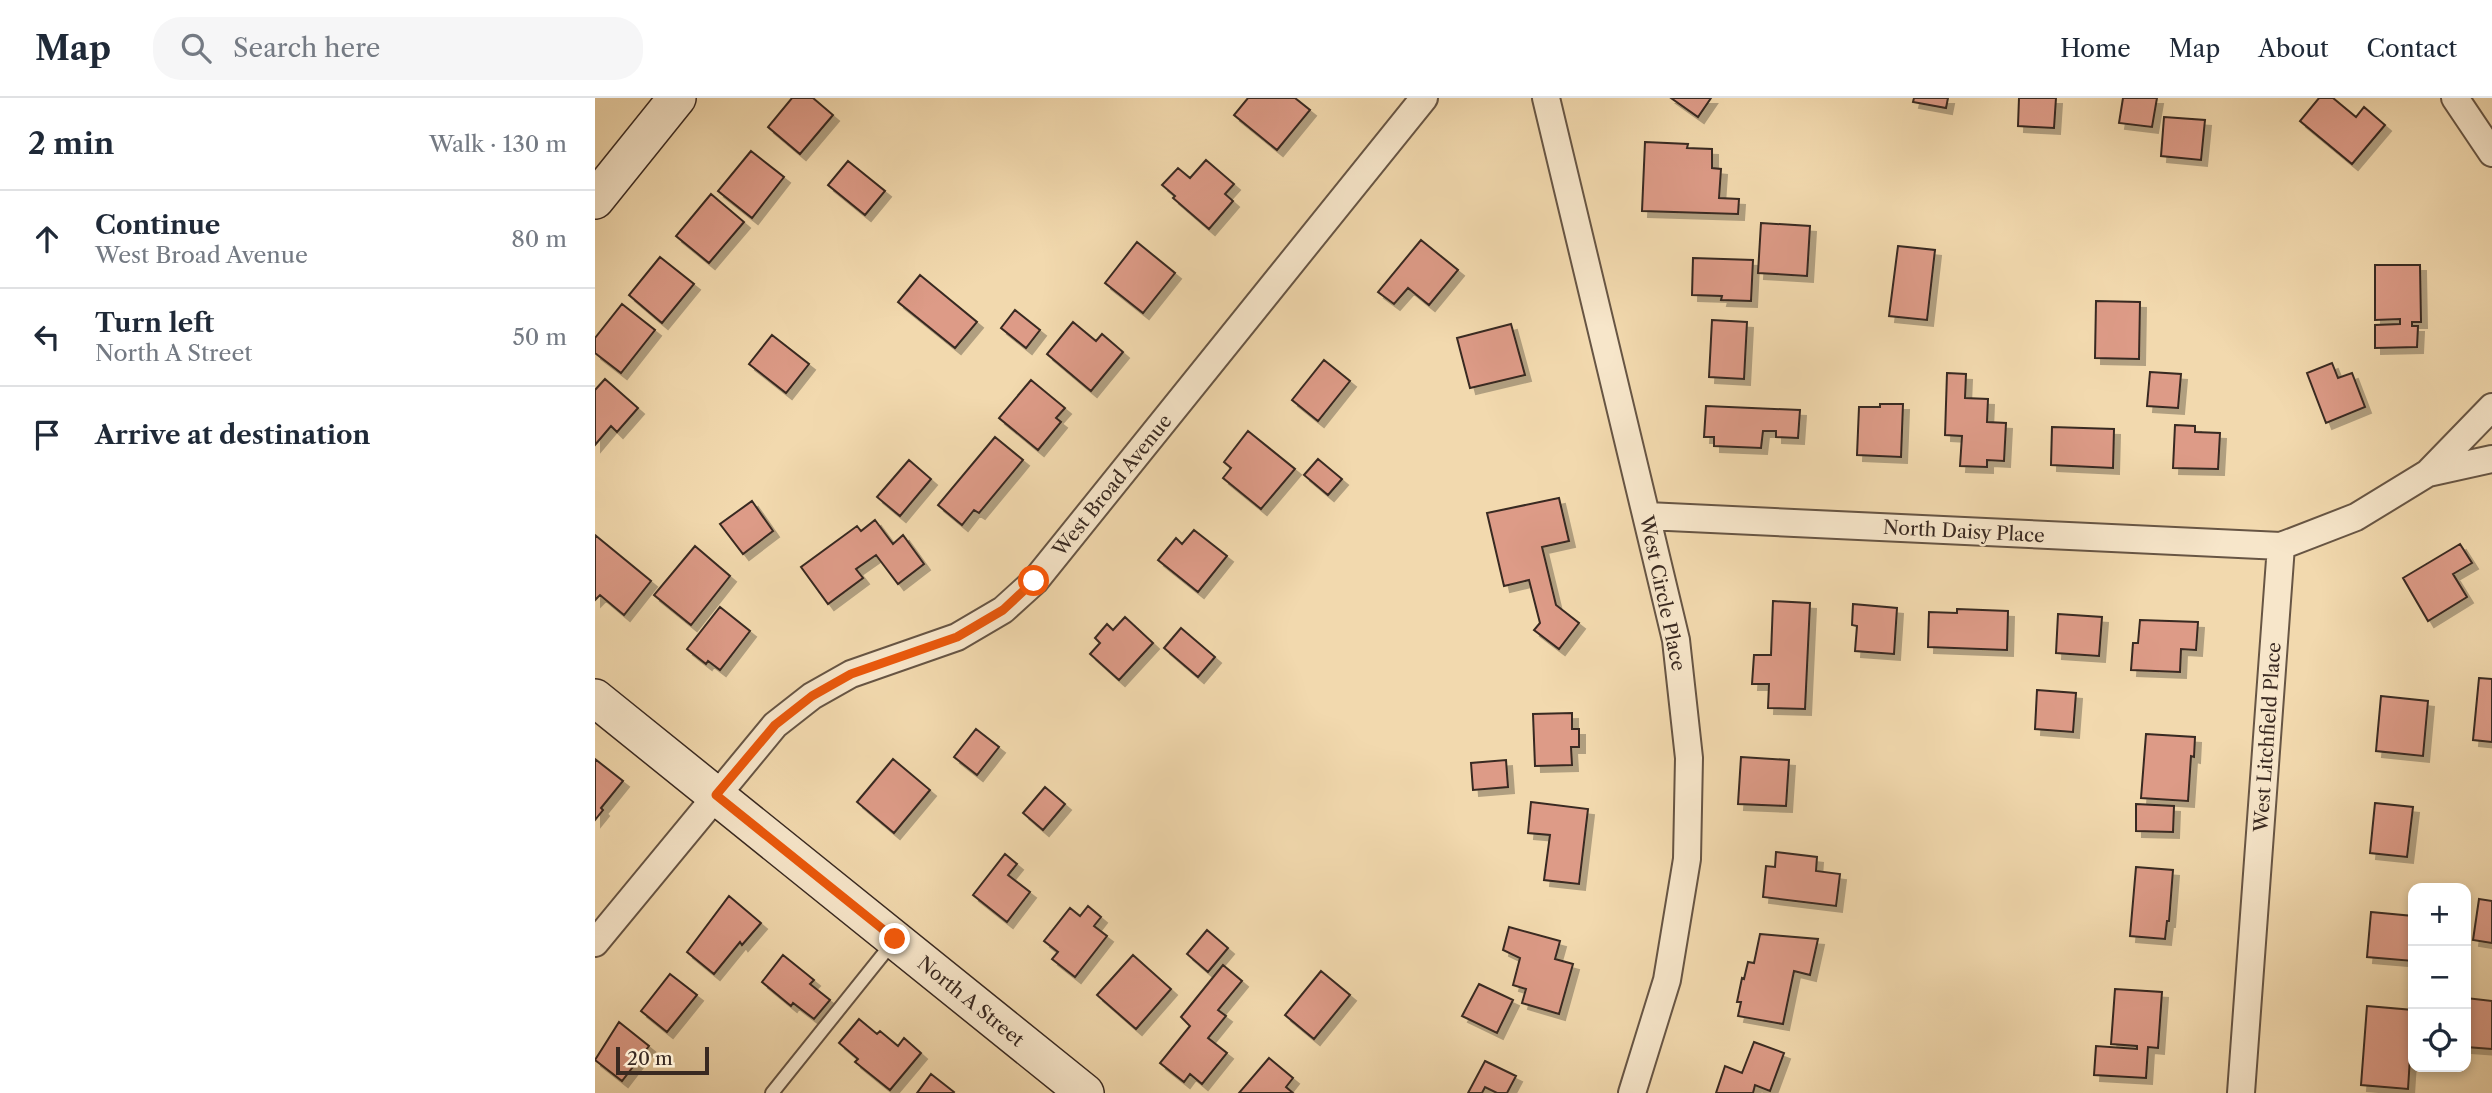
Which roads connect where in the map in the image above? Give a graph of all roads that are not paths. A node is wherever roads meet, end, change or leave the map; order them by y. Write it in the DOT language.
graph roads {
  1 [pos="677,98"];
  2 [pos="1424,98"];
  3 [pos="1546,98"];
  4 [pos="2455,98"];
  5 [pos="2492,153"];
  6 [pos="595,200"];
  7 [pos="2492,407"];
  8 [pos="2492,459"];
  9 [pos="2428,473"];
  10 [pos="1647,516"];
  11 [pos="2281,546"];
  12 [pos="595,698"];
  13 [pos="716,795"];
  14 [pos="895,939"];
  15 [pos="595,943"];
  16 [pos="1079,1091"];
  17 [pos="772,1093"];
  18 [pos="1632,1093"];
  19 [pos="2241,1093"];
  1 -- 6 [label="street"];
  2 -- 13 [label="street, West Broad Avenue"];
  3 -- 10 [label="street, West Circle Place"];
  4 -- 5 [label="street"];
  7 -- 9 [label="street"];
  8 -- 9 [label="street"];
  9 -- 11 [label="street"];
  10 -- 11 [label="street, North Daisy Place"];
  10 -- 18 [label="street, West Circle Place"];
  11 -- 19 [label="street, West Litchfield Place"];
  12 -- 13 [label="street, North A Street"];
  13 -- 14 [label="street, North A Street"];
  13 -- 15 [label="street, West Broad Avenue"];
  14 -- 16 [label="street, North A Street"];
  14 -- 17 [label="lane"];
}
